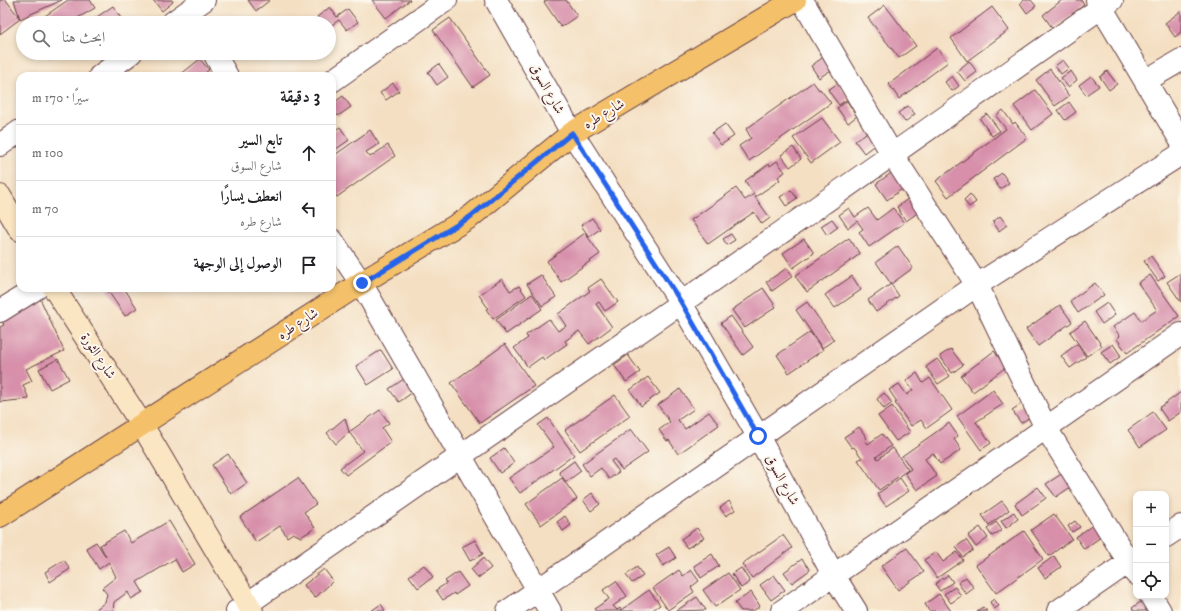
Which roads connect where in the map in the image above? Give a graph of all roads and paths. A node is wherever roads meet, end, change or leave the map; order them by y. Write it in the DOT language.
graph roads {
  1 [pos="446,0"];
  2 [pos="496,0"];
  3 [pos="795,0"];
  4 [pos="802,0"];
  5 [pos="1103,2"];
  6 [pos="194,8"];
  7 [pos="182,16"];
  8 [pos="122,60"];
  9 [pos="218,60"];
  10 [pos="1181,60"];
  11 [pos="105,72"];
  12 [pos="225,72"];
  13 [pos="336,77"];
  14 [pos="1146,81"];
  15 [pos="572,133"];
  16 [pos="16,134"];
  17 [pos="1181,141"];
  18 [pos="0,145"];
  19 [pos="892,154"];
  20 [pos="1181,154"];
  21 [pos="0,196"];
  22 [pos="16,223"];
  23 [pos="336,246"];
  24 [pos="362,283"];
  25 [pos="977,285"];
  26 [pos="31,292"];
  27 [pos="57,292"];
  28 [pos="681,302"];
  29 [pos="0,312"];
  30 [pos="1181,334"];
  31 [pos="142,425"];
  32 [pos="1046,428"];
  33 [pos="758,436"];
  34 [pos="460,455"];
  35 [pos="0,516"];
  36 [pos="1181,526"];
  37 [pos="1169,534"];
  38 [pos="1133,564"];
  39 [pos="834,576"];
  40 [pos="538,591"];
  41 [pos="1152,599"];
  42 [pos="246,609"];
  43 [pos="508,611"];
  44 [pos="550,611"];
  45 [pos="782,611"];
  46 [pos="856,611"];
  47 [pos="1058,611"];
  48 [pos="1160,611"];
  1 -- 13 [label="street"];
  2 -- 15 [label="street, شارع السوق"];
  3 -- 15 [label="main road, شارع طره"];
  4 -- 19 [label="street"];
  5 -- 14 [label="street"];
  5 -- 19 [label="street"];
  6 -- 7 [label="street"];
  8 -- 11 [label="street"];
  9 -- 12 [label="street"];
  10 -- 14 [label="street"];
  14 -- 17 [label="street"];
  15 -- 24 [label="main road, شارع طره"];
  15 -- 28 [label="street, شارع السوق"];
  16 -- 18 [label="street"];
  19 -- 25 [label="street"];
  19 -- 28 [label="street"];
  20 -- 25 [label="street"];
  21 -- 22 [label="street"];
  23 -- 24 [label="street"];
  24 -- 31 [label="main road, شارع طره"];
  24 -- 34 [label="street"];
  25 -- 32 [label="street"];
  25 -- 33 [label="street"];
  26 -- 29 [label="street"];
  27 -- 31 [label="street, شارع الثورة"];
  28 -- 33 [label="street, شارع السوق"];
  28 -- 34 [label="street"];
  30 -- 32 [label="street"];
  31 -- 35 [label="main road, شارع طره"];
  31 -- 42 [label="street, شارع الثورة"];
  32 -- 38 [label="street"];
  32 -- 39 [label="street"];
  33 -- 39 [label="street, شارع السوق"];
  33 -- 40 [label="street"];
  34 -- 40 [label="street"];
  34 -- 42 [label="street"];
  36 -- 37 [label="street"];
  38 -- 47 [label="street"];
  39 -- 45 [label="street"];
  39 -- 46 [label="street, شارع السوق"];
  40 -- 43 [label="street"];
  40 -- 44 [label="street"];
  41 -- 48 [label="street"];
}
